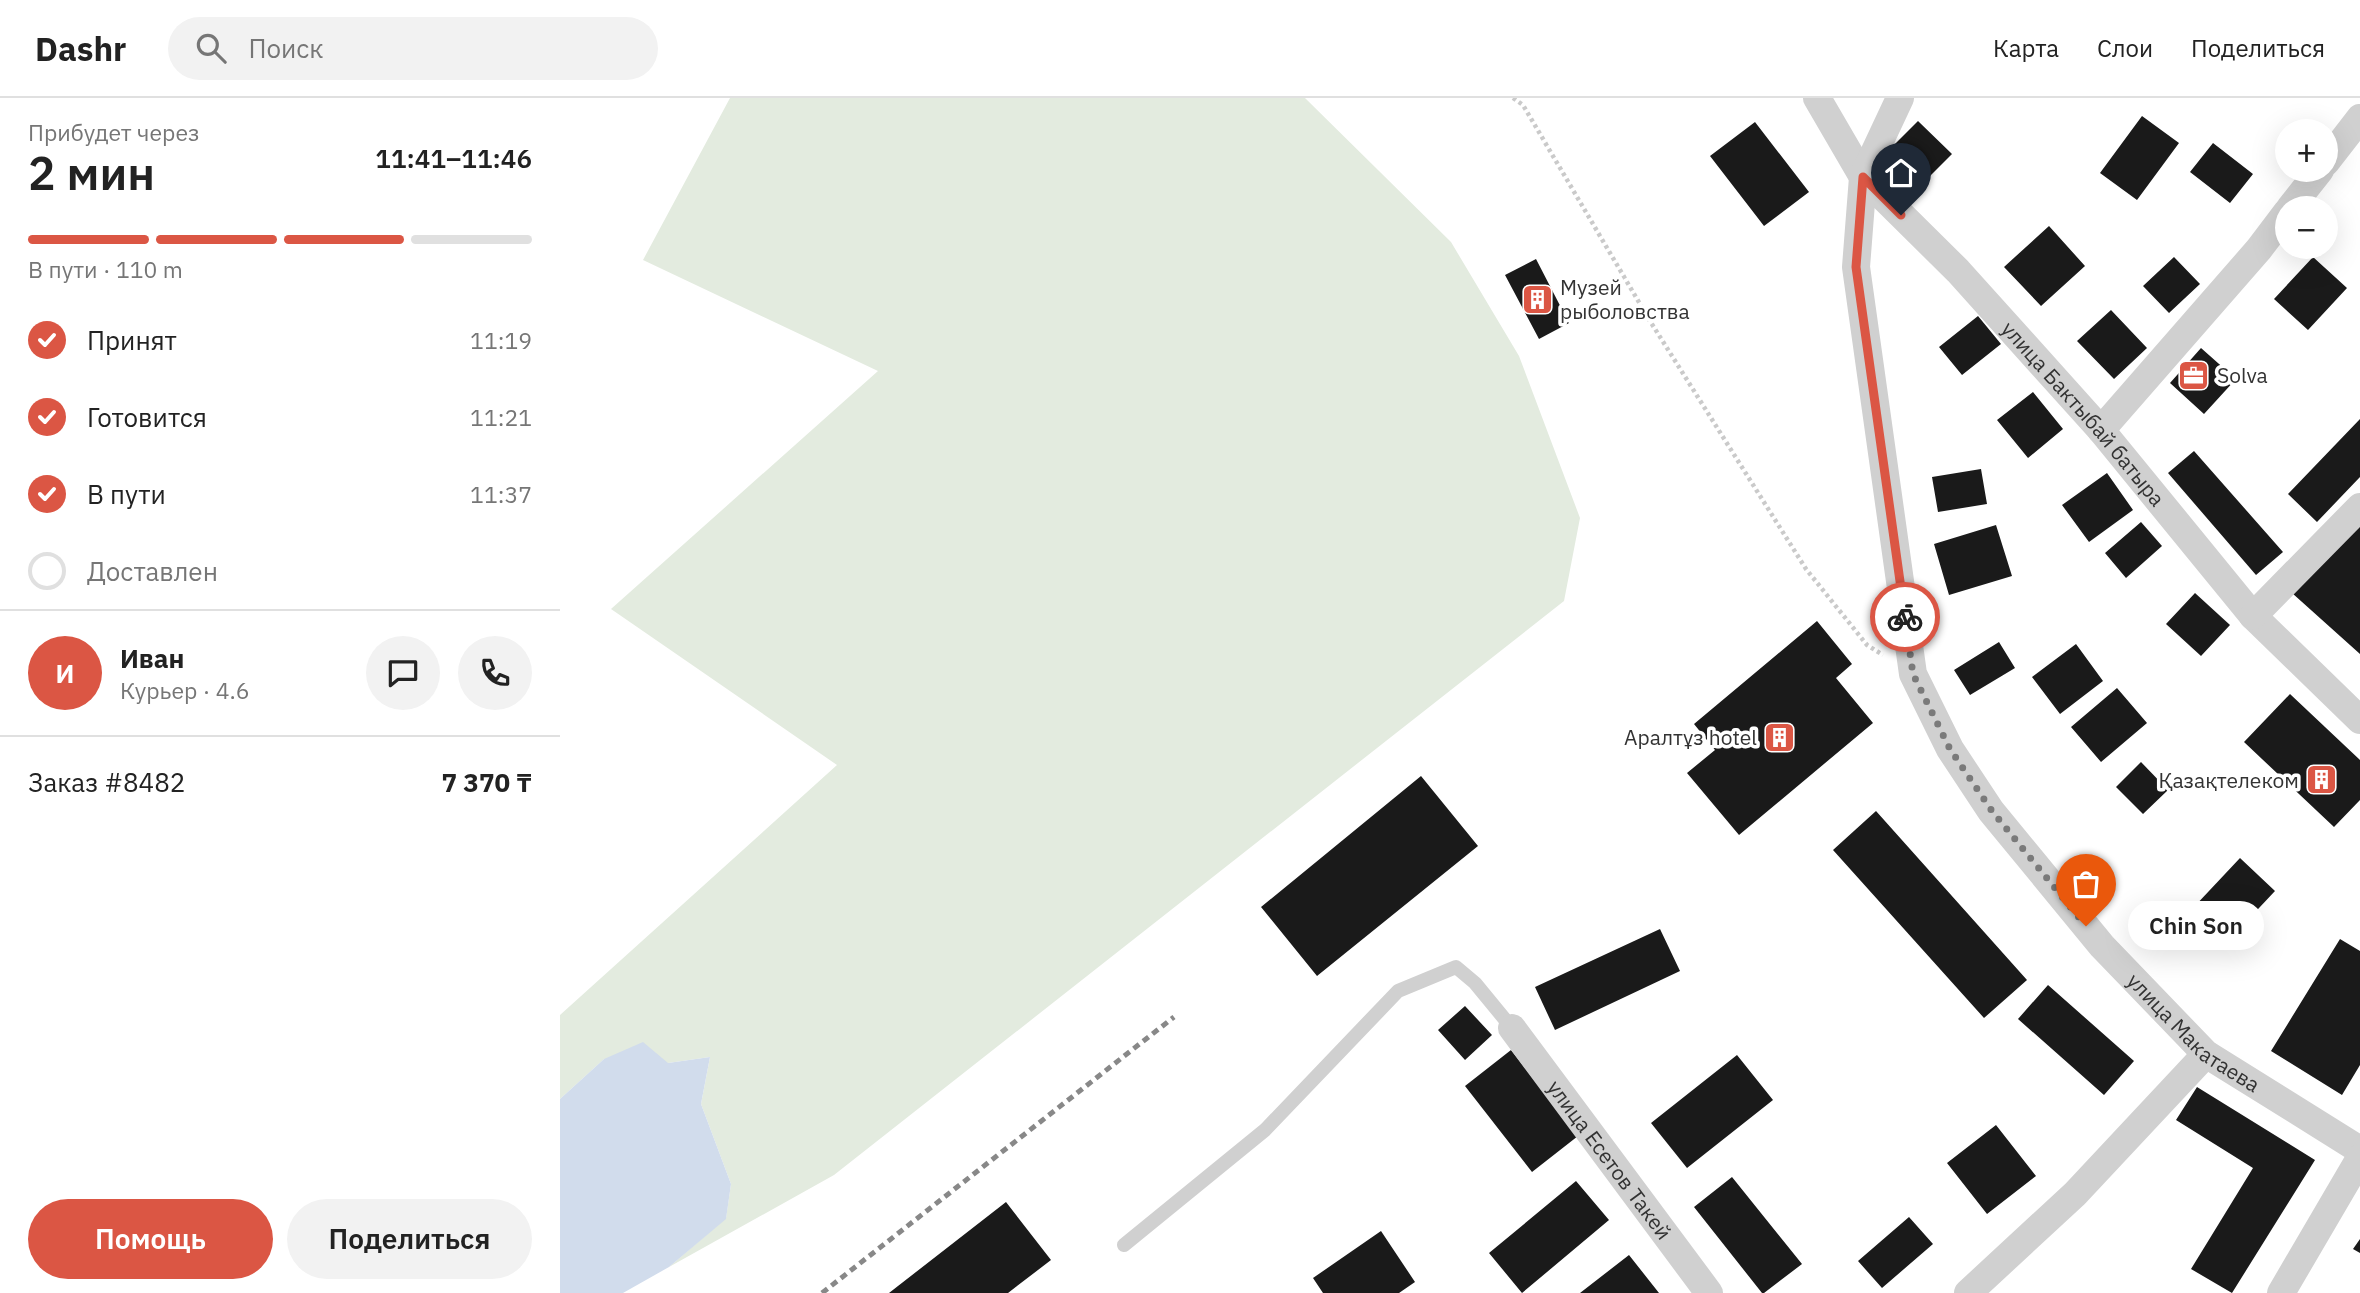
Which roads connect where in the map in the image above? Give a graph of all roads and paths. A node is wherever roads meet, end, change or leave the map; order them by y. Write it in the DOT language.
graph roads {
  1 [pos="1513,98"];
  2 [pos="1817,98"];
  3 [pos="1900,98"];
  4 [pos="2360,118"];
  5 [pos="2338,146"];
  6 [pos="1863,177"];
  7 [pos="2311,182"];
  8 [pos="2300,196"];
  9 [pos="2275,228"];
  10 [pos="2101,430"];
  11 [pos="2360,506"];
  12 [pos="2253,616"];
  13 [pos="1913,674"];
  14 [pos="2360,720"];
  15 [pos="1513,1028"];
  16 [pos="2206,1055"];
  17 [pos="2360,1150"];
  18 [pos="2360,1158"];
  19 [pos="1124,1245"];
  20 [pos="1709,1293"];
  21 [pos="1968,1293"];
  22 [pos="2281,1293"];
  1 -- 13 [label="path"];
  2 -- 6 [label="street, улица Бактыбай батыра"];
  3 -- 6 [label="street"];
  4 -- 5 [label="street"];
  6 -- 10 [label="street, улица Бактыбай батыра"];
  6 -- 13 [label="street, улица Макатаева"];
  7 -- 8 [label="street"];
  9 -- 10 [label="street"];
  10 -- 12 [label="street, улица Бактыбай батыра"];
  11 -- 12 [label="street"];
  12 -- 14 [label="street, улица Бактыбай батыра"];
  13 -- 16 [label="street, улица Макатаева"];
  15 -- 19 [label="lane"];
  15 -- 20 [label="street, улица Есетов Такей"];
  16 -- 17 [label="street, улица Макатаева"];
  16 -- 21 [label="street"];
  18 -- 22 [label="street"];
}
